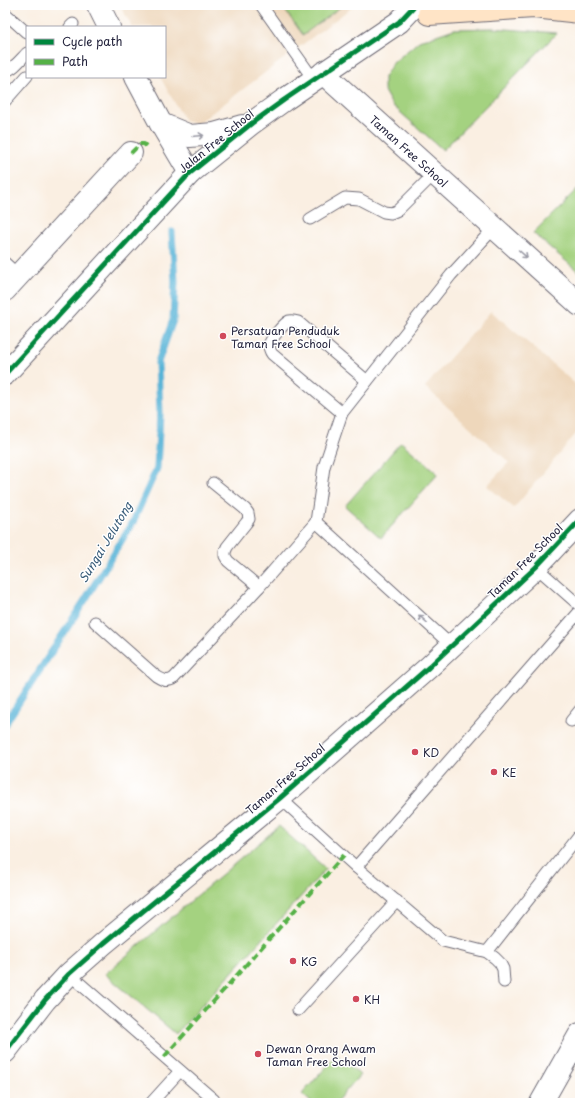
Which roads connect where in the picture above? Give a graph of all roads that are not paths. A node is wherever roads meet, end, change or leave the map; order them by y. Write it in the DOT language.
graph roads {
  1 [pos="98,5"];
  2 [pos="261,5"];
  3 [pos="458,5"];
  4 [pos="422,10"];
  5 [pos="580,12"];
  6 [pos="5,13"];
  7 [pos="109,26"];
  8 [pos="26,32"];
  9 [pos="26,54"];
  10 [pos="5,71"];
  11 [pos="319,76"];
  12 [pos="26,77"];
  13 [pos="137,78"];
  14 [pos="5,101"];
  15 [pos="252,123"];
  16 [pos="161,124"];
  17 [pos="131,153"];
  18 [pos="190,173"];
  19 [pos="434,174"];
  20 [pos="310,219"];
  21 [pos="494,228"];
  22 [pos="10,276"];
  23 [pos="580,305"];
  24 [pos="5,374"];
  25 [pos="367,381"];
  26 [pos="342,413"];
  27 [pos="213,483"];
  28 [pos="580,520"];
  29 [pos="316,522"];
  30 [pos="536,567"];
  31 [pos="259,587"];
  32 [pos="580,606"];
  33 [pos="580,611"];
  34 [pos="95,622"];
  35 [pos="452,646"];
  36 [pos="580,710"];
  37 [pos="571,721"];
  38 [pos="280,798"];
  39 [pos="580,834"];
  40 [pos="356,867"];
  41 [pos="396,901"];
  42 [pos="487,952"];
  43 [pos="70,974"];
  44 [pos="504,982"];
  45 [pos="298,1010"];
  46 [pos="580,1034"];
  47 [pos="5,1052"];
  48 [pos="180,1071"];
  49 [pos="151,1103"];
  50 [pos="216,1103"];
  51 [pos="541,1103"];
  1 -- 7 [label="street"];
  2 -- 11 [label="lane"];
  3 -- 4 [label="street, Jalan Free School"];
  4 -- 5 [label="main road"];
  4 -- 11 [label="street, Jalan Free School"];
  6 -- 8 [label="lane"];
  9 -- 10 [label="lane"];
  11 -- 15 [label="street, Jalan Free School"];
  11 -- 19 [label="street, Taman Free School"];
  12 -- 14 [label="lane"];
  13 -- 16 [label="street"];
  16 -- 15 [label="street, one-way"];
  15 -- 18 [label="street, Jalan Free School"];
  16 -- 18 [label="street"];
  17 -- 22 [label="street"];
  18 -- 24 [label="street, Jalan Free School"];
  19 -- 20 [label="lane"];
  19 -- 21 [label="street, Taman Free School"];
  21 -- 23 [label="street, Taman Free School, one-way"];
  21 -- 25 [label="lane"];
  25 -- 26 [label="lane"];
  25 -- 26 [label="lane"];
  26 -- 29 [label="lane"];
  27 -- 31 [label="lane"];
  28 -- 30 [label="street, Taman Free School"];
  29 -- 31 [label="lane"];
  35 -- 29 [label="lane, one-way"];
  30 -- 32 [label="lane"];
  30 -- 35 [label="street, Taman Free School"];
  31 -- 34 [label="lane"];
  33 -- 40 [label="lane"];
  35 -- 38 [label="street, Taman Free School"];
  36 -- 37 [label="lane"];
  38 -- 40 [label="lane"];
  38 -- 43 [label="street, Taman Free School"];
  39 -- 42 [label="lane"];
  40 -- 41 [label="lane"];
  41 -- 42 [label="lane"];
  41 -- 45 [label="lane"];
  42 -- 44 [label="lane"];
  43 -- 47 [label="street, Taman Free School"];
  43 -- 48 [label="lane"];
  46 -- 51 [label="street"];
  48 -- 49 [label="lane"];
  48 -- 50 [label="lane"];
}
